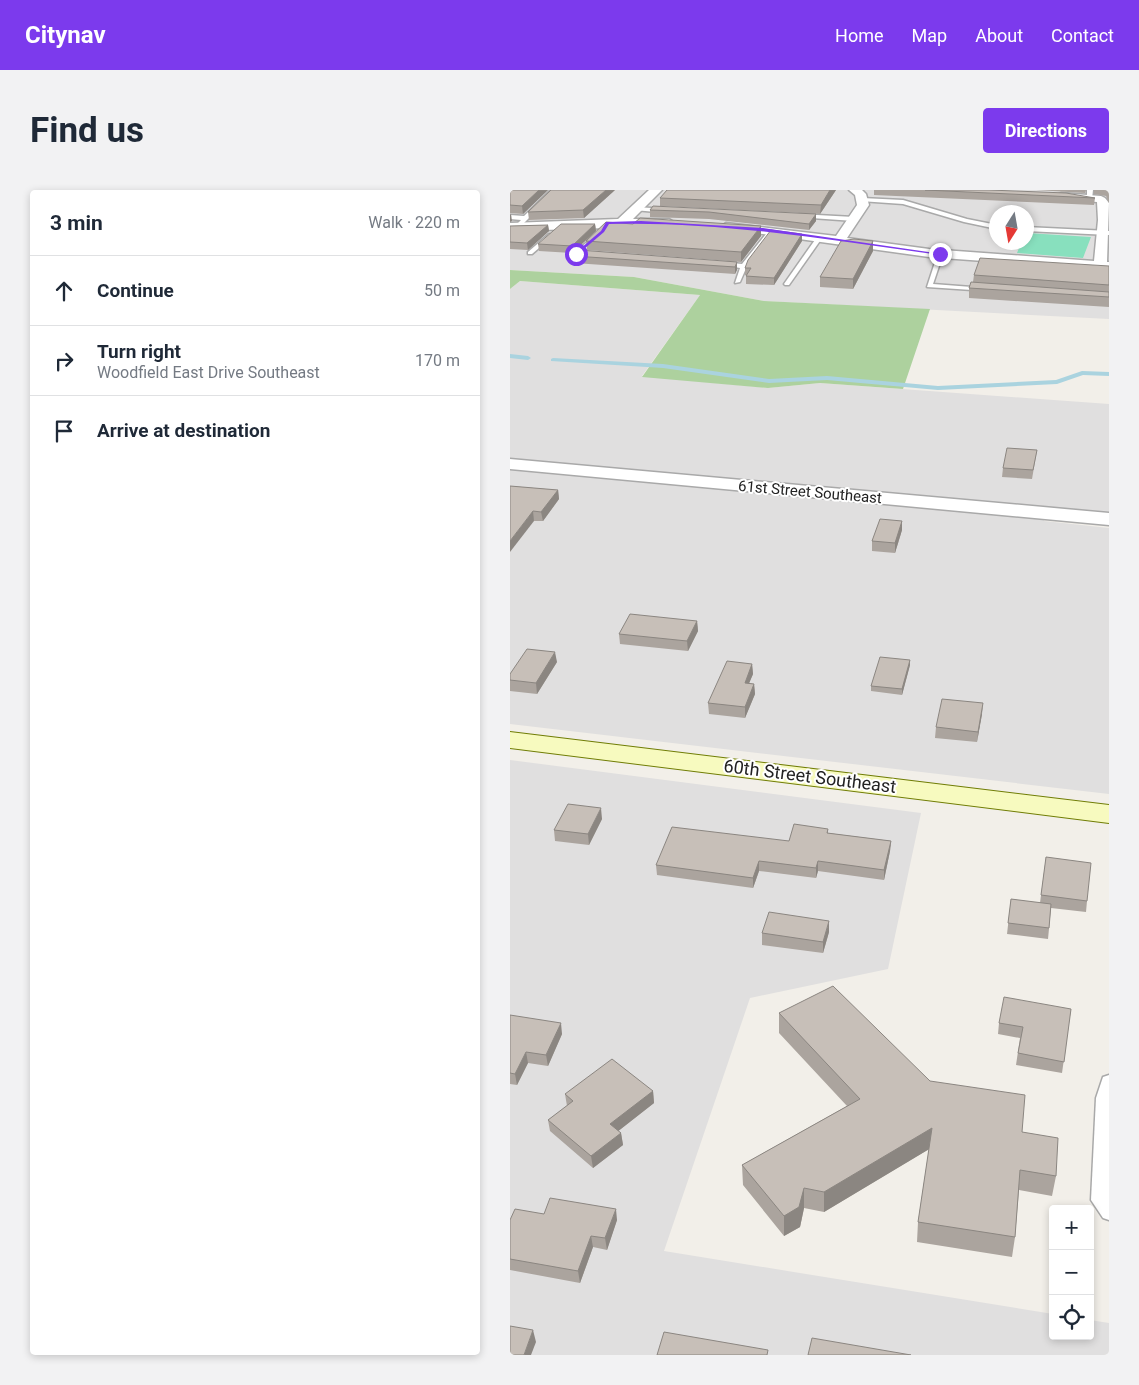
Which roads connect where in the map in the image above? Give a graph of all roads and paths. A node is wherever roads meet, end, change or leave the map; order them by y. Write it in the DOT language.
graph roads {
  1 [pos="554,190"];
  2 [pos="656,190"];
  3 [pos="1090,194"];
  4 [pos="858,195"];
  5 [pos="1046,195"];
  6 [pos="1107,203"];
  7 [pos="636,209"];
  8 [pos="675,211"];
  9 [pos="794,216"];
  10 [pos="854,219"];
  11 [pos="516,222"];
  12 [pos="622,222"];
  13 [pos="607,223"];
  14 [pos="558,224"];
  15 [pos="685,224"];
  16 [pos="714,226"];
  17 [pos="989,226"];
  18 [pos="1034,229"];
  19 [pos="770,231"];
  20 [pos="1106,233"];
  21 [pos="819,238"];
  22 [pos="839,241"];
  23 [pos="530,253"];
  24 [pos="940,254"];
  25 [pos="596,256"];
  26 [pos="714,264"];
  27 [pos="744,266"];
  28 [pos="1104,266"];
  29 [pos="737,282"];
  30 [pos="787,284"];
  31 [pos="996,291"];
  32 [pos="510,464"];
  33 [pos="1109,519"];
  34 [pos="510,740"];
  35 [pos="1109,814"];
  36 [pos="1109,1081"];
  37 [pos="1109,1213"];
  1 -- 11 [label="lane"];
  2 -- 7 [label="street"];
  3 -- 5 [label="street"];
  3 -- 6 [label="street"];
  4 -- 10 [label="street"];
  4 -- 17 [label="lane"];
  6 -- 20 [label="street"];
  7 -- 8 [label="lane"];
  7 -- 12 [label="street"];
  9 -- 10 [label="lane"];
  10 -- 22 [label="street"];
  11 -- 14 [label="street"];
  12 -- 13 [label="street"];
  12 -- 15 [label="street"];
  13 -- 14 [label="street"];
  13 -- 25 [label="lane"];
  14 -- 23 [label="lane"];
  16 -- 19 [label="street"];
  18 -- 20 [label="lane"];
  19 -- 21 [label="street"];
  19 -- 27 [label="lane"];
  20 -- 28 [label="street"];
  21 -- 22 [label="street"];
  21 -- 30 [label="lane"];
  22 -- 24 [label="street"];
  24 -- 28 [label="street"];
  24 -- 31 [label="lane"];
  26 -- 27 [label="lane"];
  27 -- 29 [label="lane"];
  32 -- 33 [label="street, 61st Street Southeast"];
  34 -- 35 [label="main road, 60th Street Southeast"];
  36 -- 37 [label="lane"];
}
